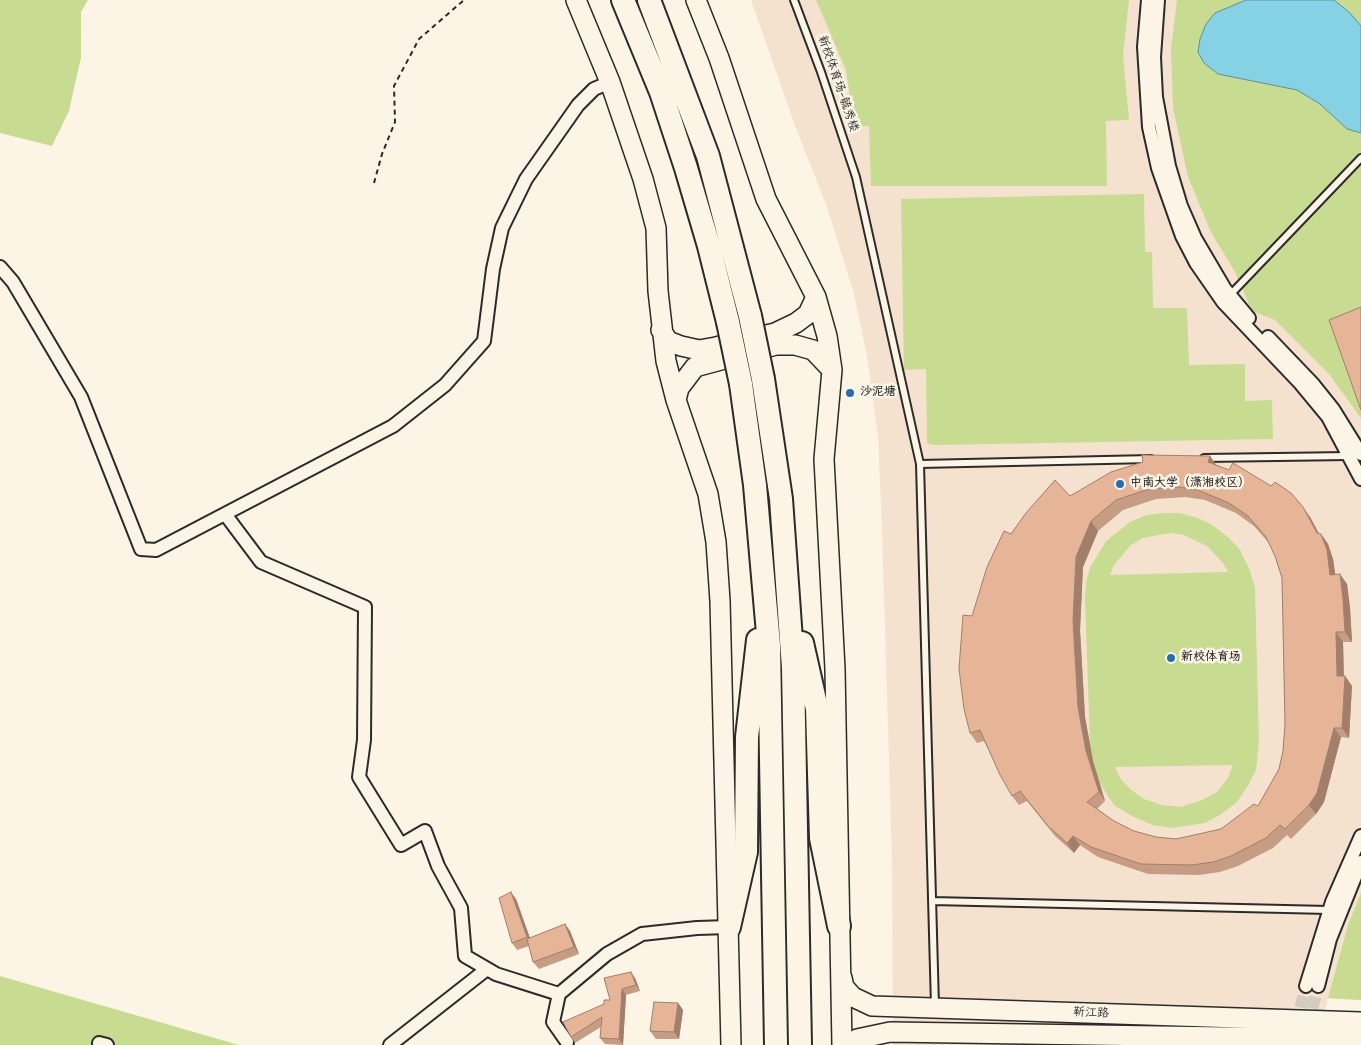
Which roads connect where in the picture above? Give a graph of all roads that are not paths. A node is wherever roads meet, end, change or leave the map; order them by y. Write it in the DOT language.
graph roads {
  1 [pos="576,0"];
  2 [pos="624,0"];
  3 [pos="649,0"];
  4 [pos="696,0"];
  5 [pos="794,0"];
  6 [pos="1148,0"];
  7 [pos="1158,0"];
  8 [pos="610,82"];
  9 [pos="1361,158"];
  10 [pos="0,267"];
  11 [pos="816,297"];
  12 [pos="1226,298"];
  13 [pos="661,330"];
  14 [pos="832,370"];
  15 [pos="676,400"];
  16 [pos="1356,455"];
  17 [pos="1200,458"];
  18 [pos="1160,459"];
  19 [pos="920,464"];
  20 [pos="1361,479"];
  21 [pos="225,514"];
  22 [pos="788,580"];
  23 [pos="765,582"];
  24 [pos="1361,836"];
  25 [pos="1361,862"];
  26 [pos="932,901"];
  27 [pos="1329,910"];
  28 [pos="839,926"];
  29 [pos="729,927"];
  30 [pos="487,969"];
  31 [pos="840,971"];
  32 [pos="559,994"];
  33 [pos="936,1008"];
  34 [pos="1361,1022"];
  35 [pos="1361,1039"];
  36 [pos="1244,1041"];
  37 [pos="567,1042"];
  38 [pos="390,1045"];
  39 [pos="730,1045"];
  40 [pos="776,1045"];
  41 [pos="800,1045"];
  42 [pos="842,1045"];
  43 [pos="852,1045"];
  1 -- 8 [label="main road"];
  2 -- 23 [label="highway, bridge"];
  3 -- 22 [label="highway, bridge"];
  4 -- 11 [label="main road"];
  5 -- 19 [label="lane, 新校体育场-毓秀楼"];
  6 -- 12 [label="street"];
  7 -- 12 [label="street"];
  8 -- 13 [label="main road"];
  8 -- 21 [label="street"];
  9 -- 12 [label="lane"];
  10 -- 21 [label="street"];
  11 -- 13 [label="main road"];
  11 -- 14 [label="main road"];
  12 -- 16 [label="street"];
  13 -- 15 [label="main road"];
  14 -- 15 [label="main road"];
  14 -- 28 [label="main road"];
  15 -- 29 [label="main road"];
  16 -- 17 [label="lane"];
  16 -- 20 [label="street"];
  18 -- 19 [label="lane"];
  19 -- 26 [label="lane, 新校体育场-毓秀楼"];
  21 -- 30 [label="street"];
  22 -- 28 [label="highway"];
  22 -- 41 [label="highway"];
  23 -- 29 [label="highway"];
  23 -- 40 [label="highway"];
  24 -- 27 [label="street"];
  25 -- 27 [label="street"];
  26 -- 27 [label="lane"];
  26 -- 33 [label="lane, 新校体育场-毓秀楼"];
  28 -- 31 [label="main road"];
  29 -- 32 [label="street"];
  29 -- 39 [label="main road"];
  30 -- 32 [label="street"];
  30 -- 38 [label="street"];
  31 -- 33 [label="main road, 靳江路"];
  31 -- 42 [label="main road"];
  32 -- 37 [label="street"];
  33 -- 34 [label="main road, 靳江路"];
  35 -- 36 [label="main road, 靳江路"];
  36 -- 43 [label="main road, 靳江路"];
}
